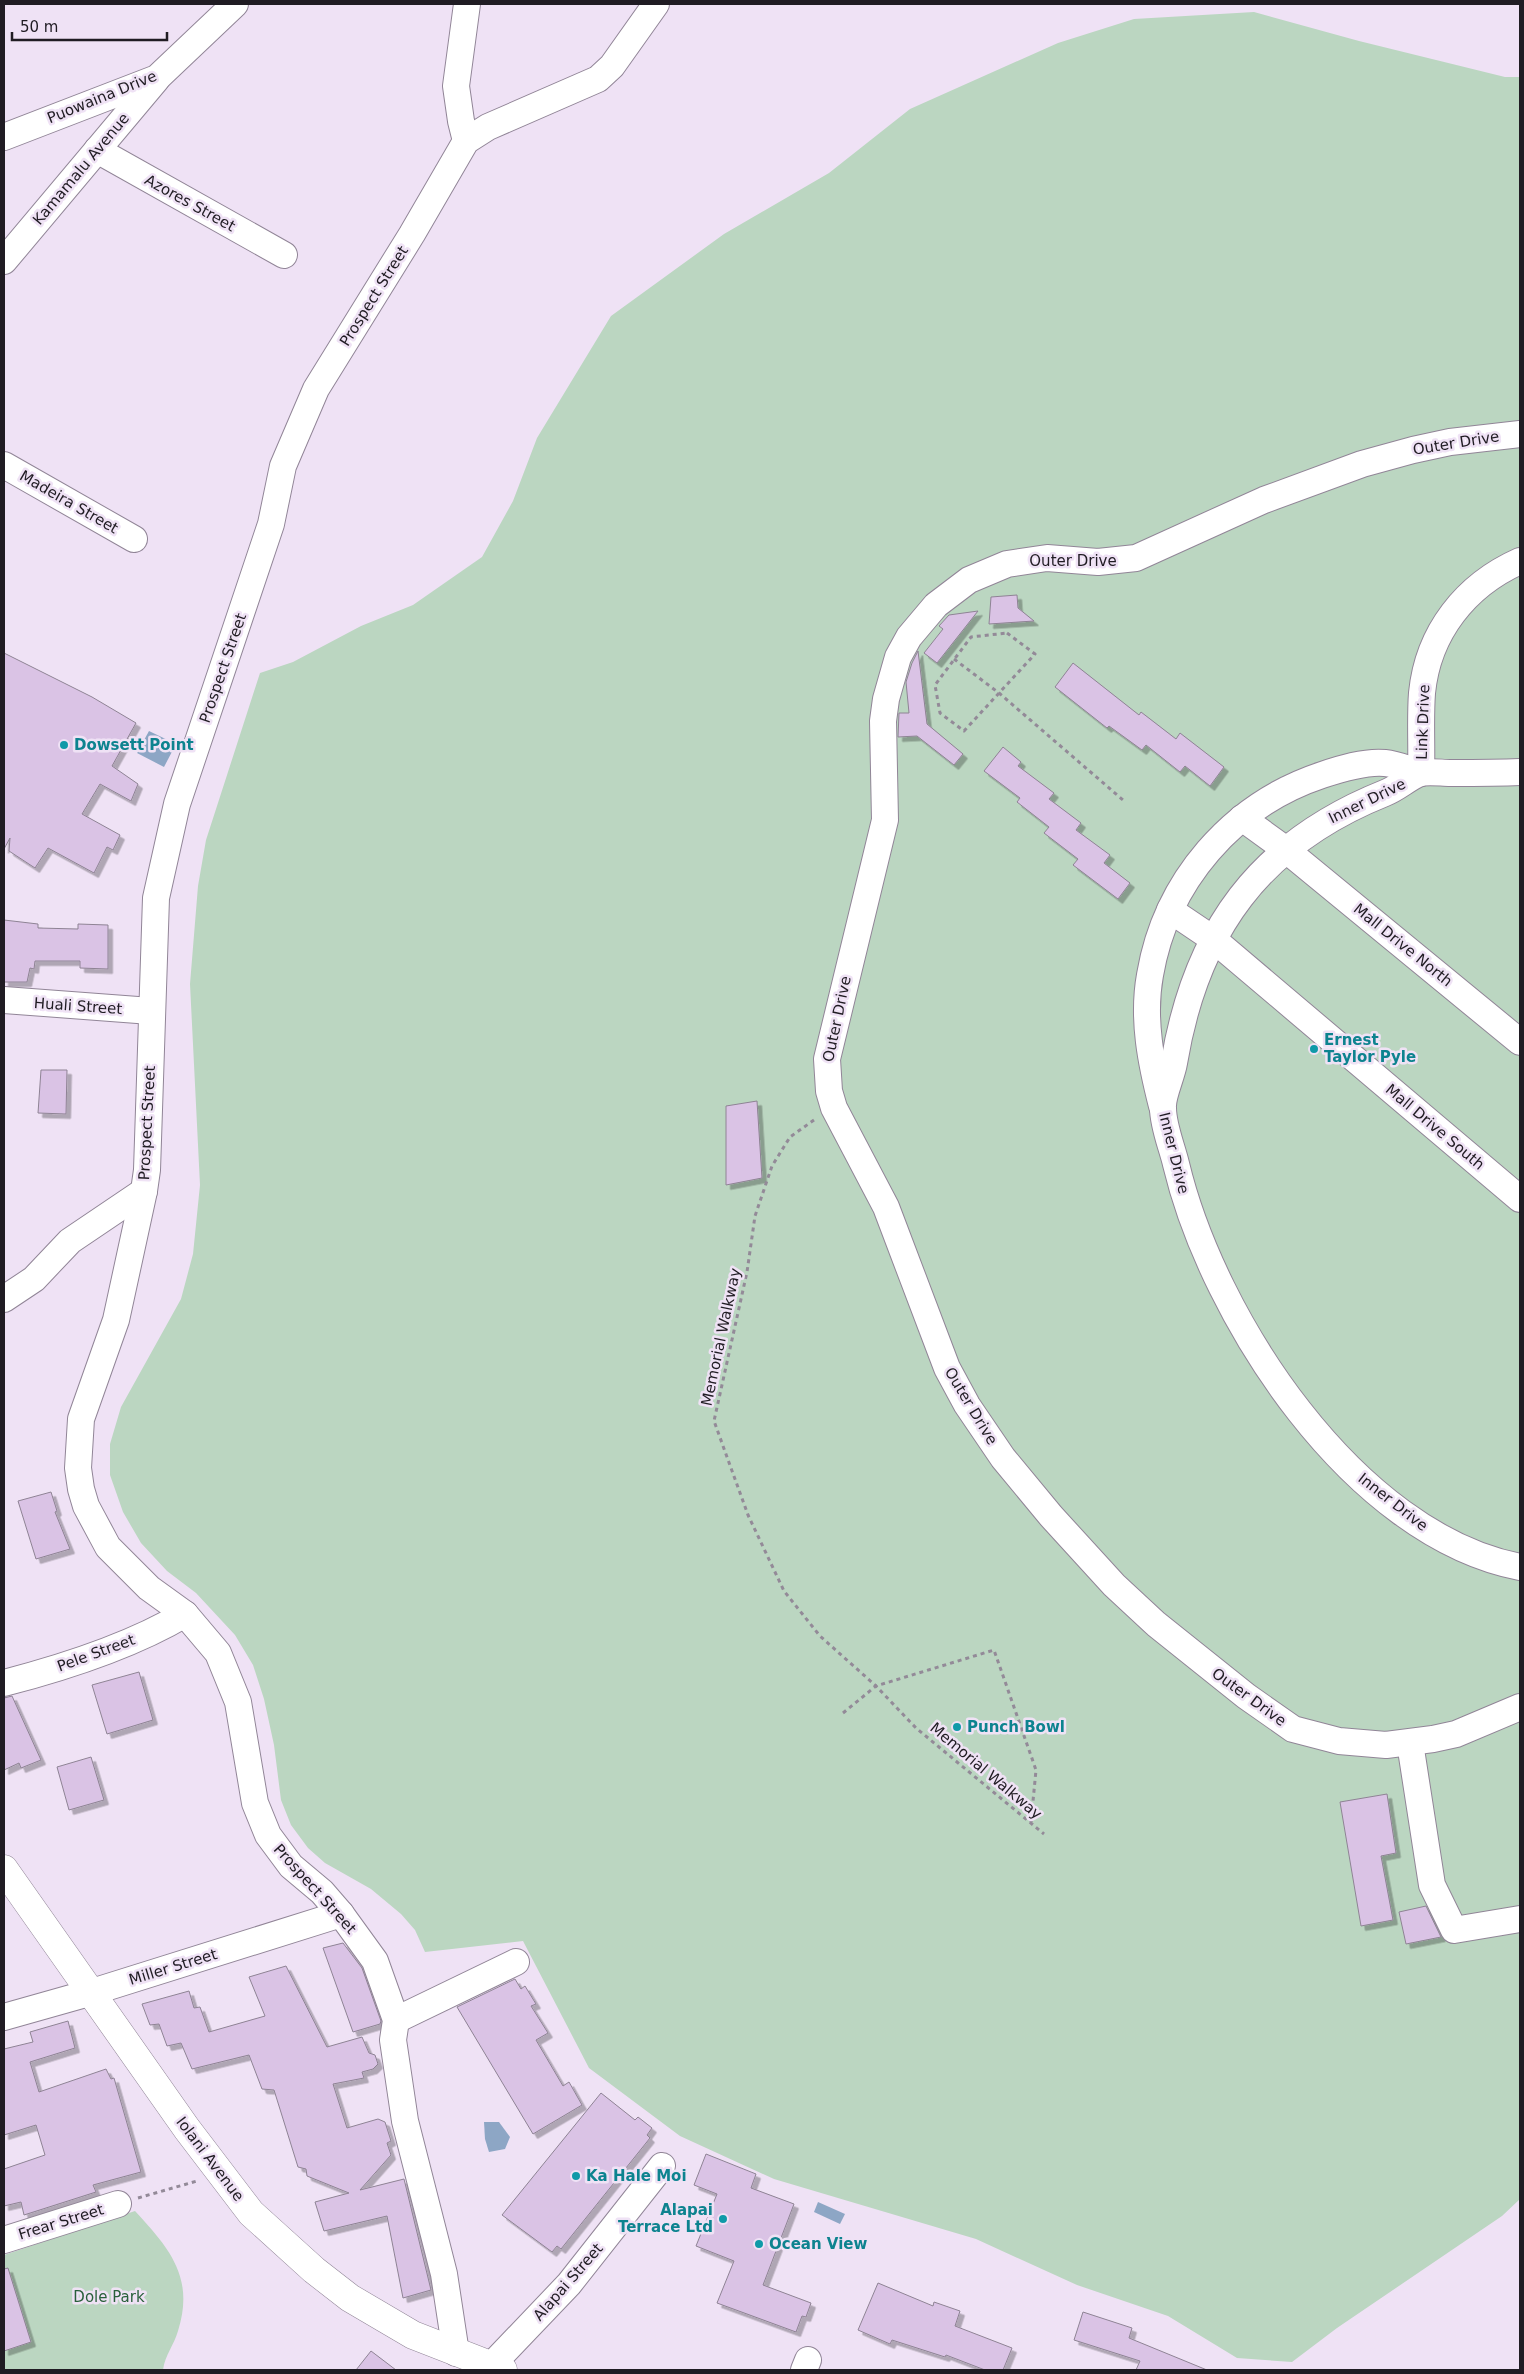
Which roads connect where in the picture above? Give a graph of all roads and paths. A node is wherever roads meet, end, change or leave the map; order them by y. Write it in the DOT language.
graph roads {
  1 [pos="235,4"];
  2 [pos="467,4"];
  3 [pos="656,4"];
  4 [pos="157,78"];
  5 [pos="4,137"];
  6 [pos="466,141"];
  7 [pos="97,150"];
  8 [pos="284,256"];
  9 [pos="4,261"];
  10 [pos="1520,434"];
  11 [pos="4,465"];
  12 [pos="134,539"];
  13 [pos="1520,561"];
  14 [pos="954,659"];
  15 [pos="999,693"];
  16 [pos="1520,772"];
  17 [pos="1421,773"];
  18 [pos="1123,800"];
  19 [pos="1242,818"];
  20 [pos="1285,849"];
  21 [pos="1170,910"];
  22 [pos="1213,939"];
  23 [pos="4,1000"];
  24 [pos="152,1012"];
  25 [pos="1520,1042"];
  26 [pos="1162,1106"];
  27 [pos="834,1108"];
  28 [pos="144,1191"];
  29 [pos="1520,1199"];
  30 [pos="4,1299"];
  31 [pos="1520,1567"];
  32 [pos="186,1614"];
  33 [pos="4,1684"];
  34 [pos="876,1686"];
  35 [pos="1520,1707"];
  36 [pos="843,1713"];
  37 [pos="1410,1744"];
  38 [pos="1031,1823"];
  39 [pos="1044,1834"];
  40 [pos="4,1869"];
  41 [pos="341,1914"];
  42 [pos="1520,1920"];
  43 [pos="516,1962"];
  44 [pos="89,1993"];
  45 [pos="4,2017"];
  46 [pos="396,2020"];
  47 [pos="662,2166"];
  48 [pos="221,2173"];
  49 [pos="118,2204"];
  50 [pos="4,2240"];
  51 [pos="456,2353"];
  52 [pos="494,2369"];
  1 -- 4 [label="street, Puowaina Drive"];
  2 -- 6 [label="street"];
  3 -- 6 [label="street, Prospect Street"];
  4 -- 5 [label="street, Puowaina Drive"];
  4 -- 7 [label="street, Kamamalu Avenue"];
  6 -- 24 [label="street, Prospect Street"];
  7 -- 8 [label="street, Azores Street"];
  7 -- 9 [label="street, Kamamalu Avenue"];
  10 -- 27 [label="street, Outer Drive"];
  11 -- 12 [label="street, Madeira Street"];
  13 -- 17 [label="street, Link Drive"];
  14 -- 15 [label="path"];
  14 -- 15 [label="path"];
  14 -- 15 [label="path"];
  15 -- 18 [label="path"];
  16 -- 17 [label="street, Inner Drive"];
  17 -- 19 [label="street"];
  17 -- 20 [label="street, Inner Drive"];
  19 -- 20 [label="street, Mall Drive North"];
  19 -- 21 [label="street"];
  20 -- 22 [label="street, Inner Drive"];
  20 -- 25 [label="street, Mall Drive North"];
  21 -- 22 [label="street, Mall Drive South"];
  21 -- 26 [label="street"];
  22 -- 26 [label="street, Inner Drive"];
  22 -- 29 [label="street, Mall Drive South"];
  23 -- 24 [label="street, Huali Street"];
  24 -- 28 [label="street, Prospect Street"];
  26 -- 31 [label="street, Inner Drive"];
  27 -- 34 [label="path, Memorial Walkway"];
  27 -- 37 [label="street, Outer Drive"];
  28 -- 30 [label="street"];
  28 -- 32 [label="street, Prospect Street"];
  32 -- 33 [label="street, Pele Street"];
  32 -- 41 [label="street, Prospect Street"];
  34 -- 36 [label="path"];
  34 -- 38 [label="path, Memorial Walkway"];
  34 -- 38 [label="path"];
  35 -- 37 [label="street, Outer Drive"];
  37 -- 42 [label="street"];
  38 -- 39 [label="path, Memorial Walkway"];
  40 -- 44 [label="main road, Iolani Avenue"];
  41 -- 44 [label="street, Miller Street"];
  41 -- 46 [label="street, Prospect Street"];
  43 -- 46 [label="street"];
  44 -- 45 [label="street, Miller Street"];
  44 -- 48 [label="main road, Iolani Avenue"];
  46 -- 51 [label="street, Prospect Street"];
  47 -- 52 [label="street, Alapai Street"];
  48 -- 49 [label="path"];
  48 -- 51 [label="main road, Iolani Avenue"];
  49 -- 50 [label="street, Frear Street"];
  51 -- 52 [label="main road, Iolani Avenue"];
}
